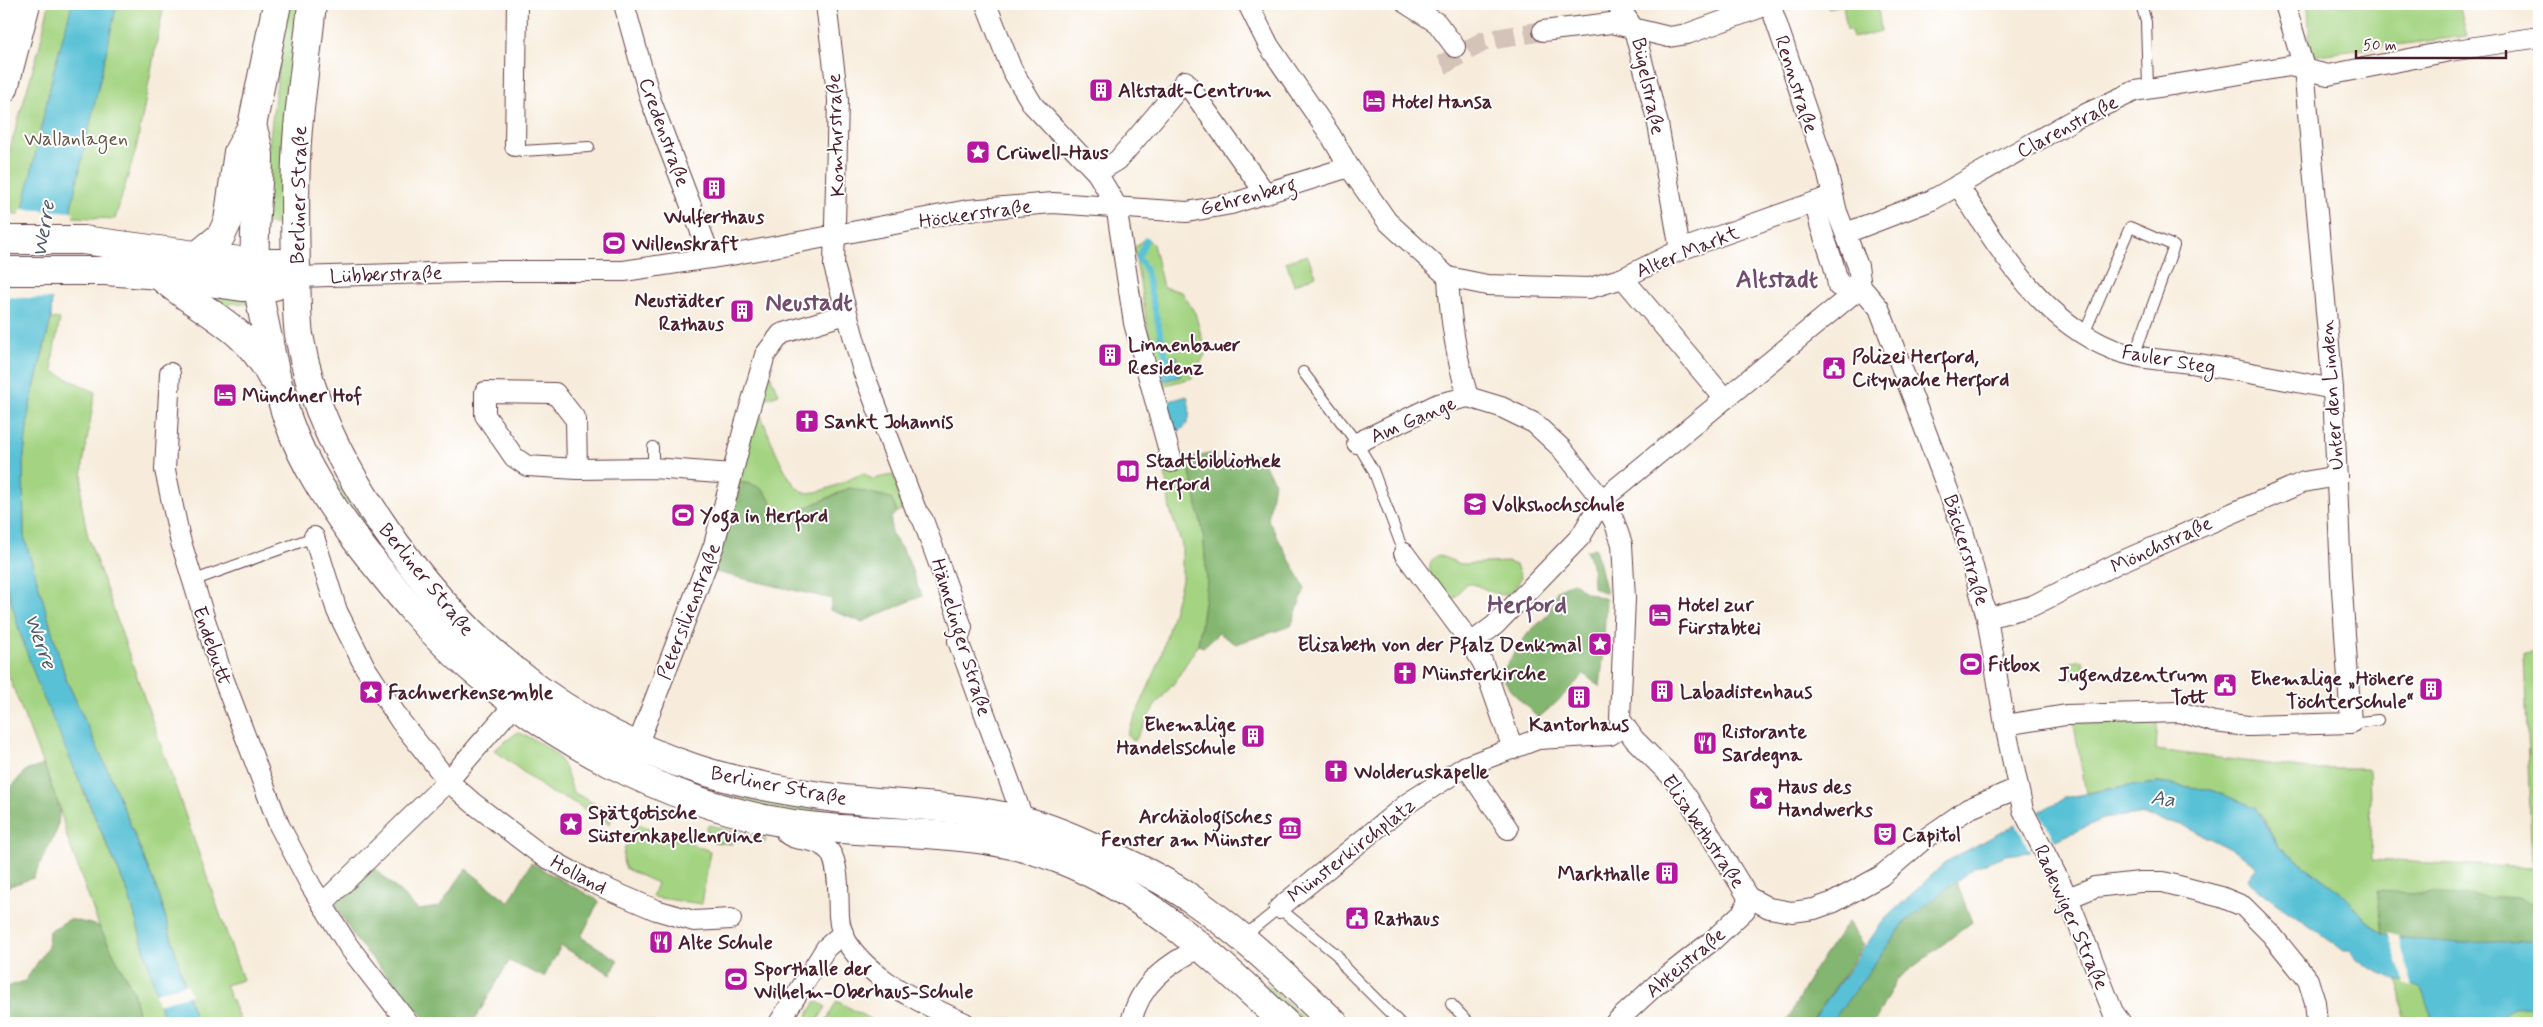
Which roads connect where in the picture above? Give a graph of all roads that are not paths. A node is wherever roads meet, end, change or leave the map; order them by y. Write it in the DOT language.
graph roads {
  1 [pos="6,4"];
  2 [pos="26,4"];
  3 [pos="277,4"];
  4 [pos="312,4"];
  5 [pos="517,4"];
  6 [pos="624,4"];
  7 [pos="826,4"];
  8 [pos="986,4"];
  9 [pos="1248,4"];
  10 [pos="1408,4"];
  11 [pos="1616,4"];
  12 [pos="1770,4"];
  13 [pos="2141,4"];
  14 [pos="2285,4"];
  15 [pos="4,13"];
  16 [pos="1634,29"];
  17 [pos="1543,31"];
  18 [pos="2539,37"];
  19 [pos="1455,47"];
  20 [pos="2304,68"];
  21 [pos="2148,87"];
  22 [pos="4,88"];
  23 [pos="252,126"];
  24 [pos="515,146"];
  25 [pos="589,147"];
  26 [pos="1349,167"];
  27 [pos="1097,173"];
  28 [pos="1958,185"];
  29 [pos="1266,194"];
  30 [pos="1824,199"];
  31 [pos="1116,205"];
  32 [pos="1846,234"];
  33 [pos="836,236"];
  34 [pos="4,240"];
  35 [pos="1680,250"];
  36 [pos="199,254"];
  37 [pos="711,258"];
  38 [pos="4,271"];
  39 [pos="160,275"];
  40 [pos="257,275"];
  41 [pos="297,277"];
  42 [pos="1448,277"];
  43 [pos="1623,278"];
  44 [pos="1861,287"];
  45 [pos="846,314"];
  46 [pos="2084,334"];
  47 [pos="2134,356"];
  48 [pos="1303,372"];
  49 [pos="170,373"];
  50 [pos="2333,389"];
  51 [pos="280,392"];
  52 [pos="1468,396"];
  53 [pos="1725,399"];
  54 [pos="1357,443"];
  55 [pos="654,447"];
  56 [pos="1172,462"];
  57 [pos="653,468"];
  58 [pos="577,469"];
  59 [pos="732,474"];
  60 [pos="2337,476"];
  61 [pos="1602,500"];
  62 [pos="314,537"];
  63 [pos="1404,553"];
  64 [pos="192,581"];
  65 [pos="1987,618"];
  66 [pos="1471,643"];
  67 [pos="515,704"];
  68 [pos="2378,720"];
  69 [pos="2351,723"];
  70 [pos="2006,725"];
  71 [pos="1624,726"];
  72 [pos="637,746"];
  73 [pos="1513,749"];
  74 [pos="1466,766"];
  75 [pos="448,781"];
  76 [pos="2018,788"];
  77 [pos="2023,810"];
  78 [pos="772,820"];
  79 [pos="1024,821"];
  80 [pos="1508,829"];
  81 [pos="1748,897"];
  82 [pos="2068,898"];
  83 [pos="322,904"];
  84 [pos="1279,908"];
  85 [pos="731,919"];
  86 [pos="843,933"];
  87 [pos="1238,934"];
  88 [pos="1202,947"];
  89 [pos="1451,1004"];
  90 [pos="2112,1020"];
  91 [pos="408,1023"];
  92 [pos="779,1023"];
  93 [pos="966,1023"];
  94 [pos="1132,1023"];
  95 [pos="1285,1023"];
  96 [pos="1334,1023"];
  97 [pos="1400,1023"];
  98 [pos="1469,1023"];
  99 [pos="1615,1023"];
  100 [pos="2317,1023"];
  1 -- 15 [label="street"];
  2 -- 22 [label="main road"];
  3 -- 23 [label="main road, Berliner Straße"];
  4 -- 41 [label="main road, Berliner Straße"];
  5 -- 24 [label="street"];
  6 -- 37 [label="street, Credenstraße"];
  7 -- 33 [label="street, Komturstraße"];
  8 -- 27 [label="street"];
  9 -- 26 [label="street"];
  10 -- 19 [label="street"];
  11 -- 16 [label="street"];
  12 -- 16 [label="street, Bügelstraße"];
  12 -- 30 [label="street, Rennstraße"];
  13 -- 21 [label="lane"];
  14 -- 20 [label="street, Unter den Linden"];
  16 -- 17 [label="street"];
  16 -- 35 [label="street, Bügelstraße"];
  18 -- 20 [label="street, Clarenstraße"];
  20 -- 21 [label="street, Clarenstraße"];
  20 -- 50 [label="street, Unter den Linden"];
  21 -- 28 [label="street, Clarenstraße"];
  23 -- 36 [label="main road, Berliner Straße"];
  23 -- 40 [label="main road, Berliner Straße"];
  24 -- 25 [label="lane"];
  26 -- 29 [label="street, Gehrenberg"];
  26 -- 42 [label="street"];
  27 -- 29 [label="street"];
  27 -- 31 [label="street"];
  28 -- 32 [label="street, Clarenstraße"];
  28 -- 46 [label="street, Fauler Steg"];
  29 -- 31 [label="street, Gehrenberg"];
  30 -- 32 [label="street"];
  30 -- 35 [label="street, Alter Markt"];
  30 -- 44 [label="street"];
  31 -- 33 [label="street, Höckerstraße"];
  31 -- 56 [label="street"];
  32 -- 44 [label="street"];
  33 -- 37 [label="street, Höckerstraße"];
  33 -- 45 [label="street, Komturstraße"];
  34 -- 36 [label="main road"];
  35 -- 43 [label="street, Alter Markt"];
  36 -- 40 [label="main road"];
  37 -- 41 [label="street, Lübberstraße"];
  38 -- 39 [label="main road, Lübberstraße"];
  39 -- 40 [label="main road, Lübberstraße"];
  39 -- 51 [label="main road"];
  40 -- 41 [label="main road, Lübberstraße"];
  40 -- 51 [label="main road, Berliner Straße"];
  41 -- 72 [label="main road, Berliner Straße"];
  42 -- 43 [label="street"];
  42 -- 52 [label="street"];
  43 -- 53 [label="street, Alter Markt"];
  44 -- 53 [label="street"];
  44 -- 65 [label="street, Bäckerstraße"];
  45 -- 59 [label="street, Petersilienstraße"];
  45 -- 79 [label="street, Hämelinger Straße"];
  46 -- 47 [label="street, Fauler Steg"];
  46 -- 47 [label="lane"];
  47 -- 50 [label="street, Fauler Steg"];
  48 -- 54 [label="lane, Am Gange"];
  49 -- 64 [label="street, Endebutt"];
  50 -- 60 [label="street, Unter den Linden"];
  51 -- 67 [label="main road, Berliner Straße"];
  52 -- 54 [label="street, Am Gange"];
  52 -- 61 [label="street"];
  53 -- 61 [label="street"];
  54 -- 63 [label="lane"];
  55 -- 57 [label="lane"];
  57 -- 58 [label="street"];
  57 -- 59 [label="street"];
  58 -- 58 [label="street"];
  59 -- 72 [label="street, Petersilienstraße"];
  60 -- 65 [label="street, Mönchstraße"];
  60 -- 69 [label="street, Unter den Linden"];
  61 -- 66 [label="street"];
  61 -- 71 [label="street"];
  62 -- 64 [label="lane"];
  62 -- 75 [label="street, Holland"];
  63 -- 66 [label="street"];
  64 -- 83 [label="street, Endebutt"];
  65 -- 70 [label="street, Bäckerstraße"];
  66 -- 73 [label="street"];
  67 -- 75 [label="street"];
  67 -- 78 [label="main road, Berliner Straße"];
  68 -- 69 [label="lane"];
  69 -- 70 [label="street"];
  70 -- 76 [label="street, Bäckerstraße"];
  71 -- 73 [label="street, Münsterkirchplatz"];
  71 -- 81 [label="street, Elisabethstraße"];
  72 -- 79 [label="main road, Berliner Straße"];
  73 -- 74 [label="street, Münsterkirchplatz"];
  74 -- 80 [label="street"];
  74 -- 84 [label="street, Münsterkirchplatz"];
  75 -- 83 [label="street"];
  75 -- 85 [label="street, Holland"];
  76 -- 77 [label="street, Bäckerstraße"];
  76 -- 81 [label="street, Elisabethstraße"];
  77 -- 82 [label="street, Radewiger Straße"];
  78 -- 86 [label="street"];
  78 -- 88 [label="main road, Berliner Straße"];
  79 -- 87 [label="main road, Berliner Straße"];
  81 -- 99 [label="street, Abteistraße"];
  82 -- 90 [label="street, Radewiger Straße"];
  82 -- 100 [label="street"];
  83 -- 91 [label="street, Endebutt"];
  84 -- 87 [label="lane, Münsterkirchplatz"];
  84 -- 97 [label="lane"];
  86 -- 92 [label="street"];
  86 -- 93 [label="street"];
  87 -- 88 [label="main road"];
  87 -- 96 [label="main road, Berliner Straße"];
  88 -- 94 [label="street"];
  88 -- 95 [label="main road, Berliner Straße"];
  89 -- 98 [label="lane"];
}
